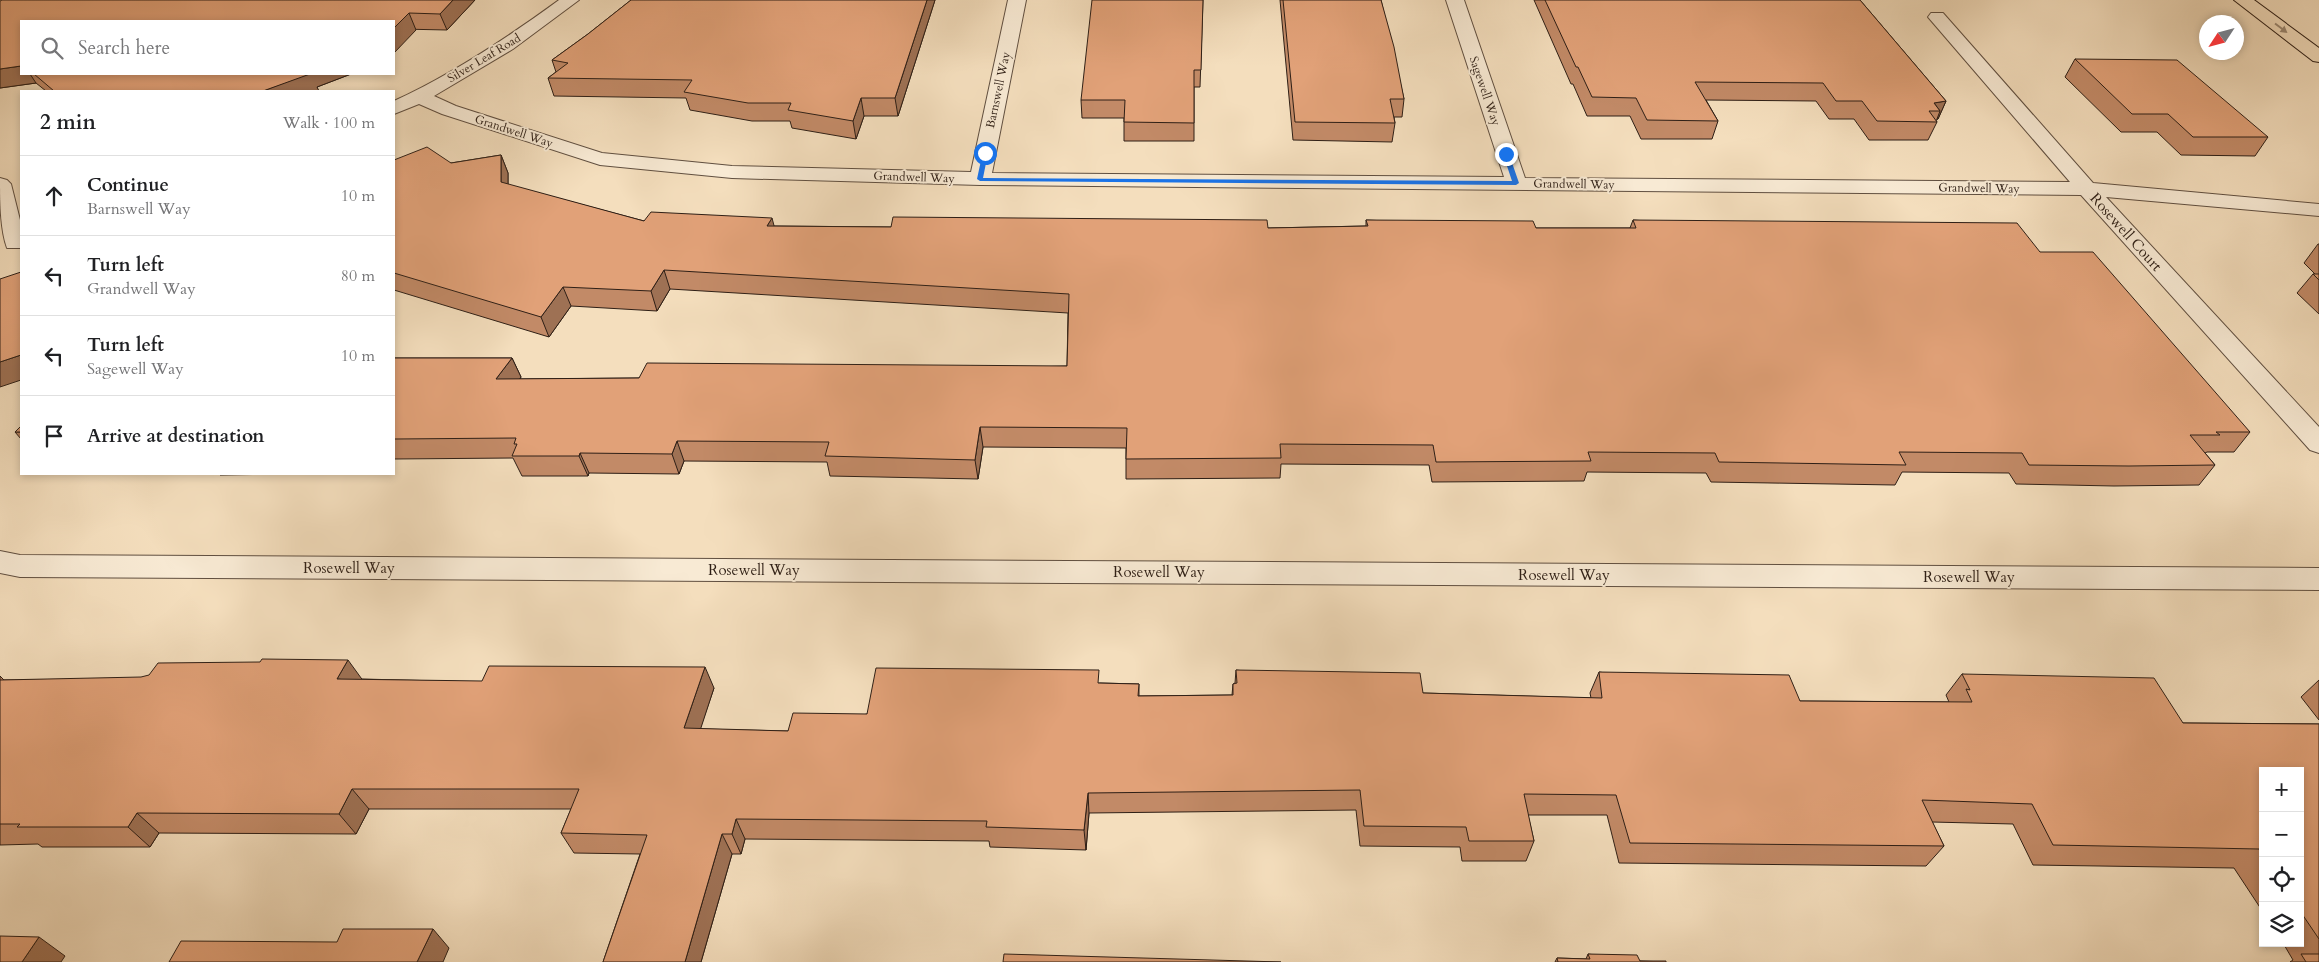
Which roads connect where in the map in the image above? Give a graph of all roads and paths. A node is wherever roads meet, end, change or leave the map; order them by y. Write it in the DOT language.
graph roads {
  1 [pos="570,0"];
  2 [pos="1017,0"];
  3 [pos="1454,0"];
  4 [pos="2243,0"];
  5 [pos="1937,17"];
  6 [pos="2319,57"];
  7 [pos="419,97"];
  8 [pos="395,108"];
  9 [pos="980,179"];
  10 [pos="1516,183"];
  11 [pos="0,184"];
  12 [pos="2087,189"];
  13 [pos="2319,210"];
  14 [pos="12,244"];
  15 [pos="2319,444"];
  16 [pos="0,562"];
  17 [pos="2319,579"];
  1 -- 7 [label="street, Silver Leaf Road"];
  2 -- 9 [label="street, Barnswell Way"];
  3 -- 10 [label="street, Sagewell Way"];
  4 -- 6 [label="main road, one-way"];
  5 -- 12 [label="street, Rosewell Court"];
  7 -- 8 [label="street, Silver Leaf Road"];
  7 -- 9 [label="street, Grandwell Way"];
  9 -- 10 [label="street, Grandwell Way"];
  10 -- 12 [label="street, Grandwell Way"];
  11 -- 14 [label="street"];
  12 -- 13 [label="street, Grandwell Way"];
  12 -- 15 [label="street, Rosewell Court"];
  16 -- 17 [label="street, Rosewell Way"];
}
